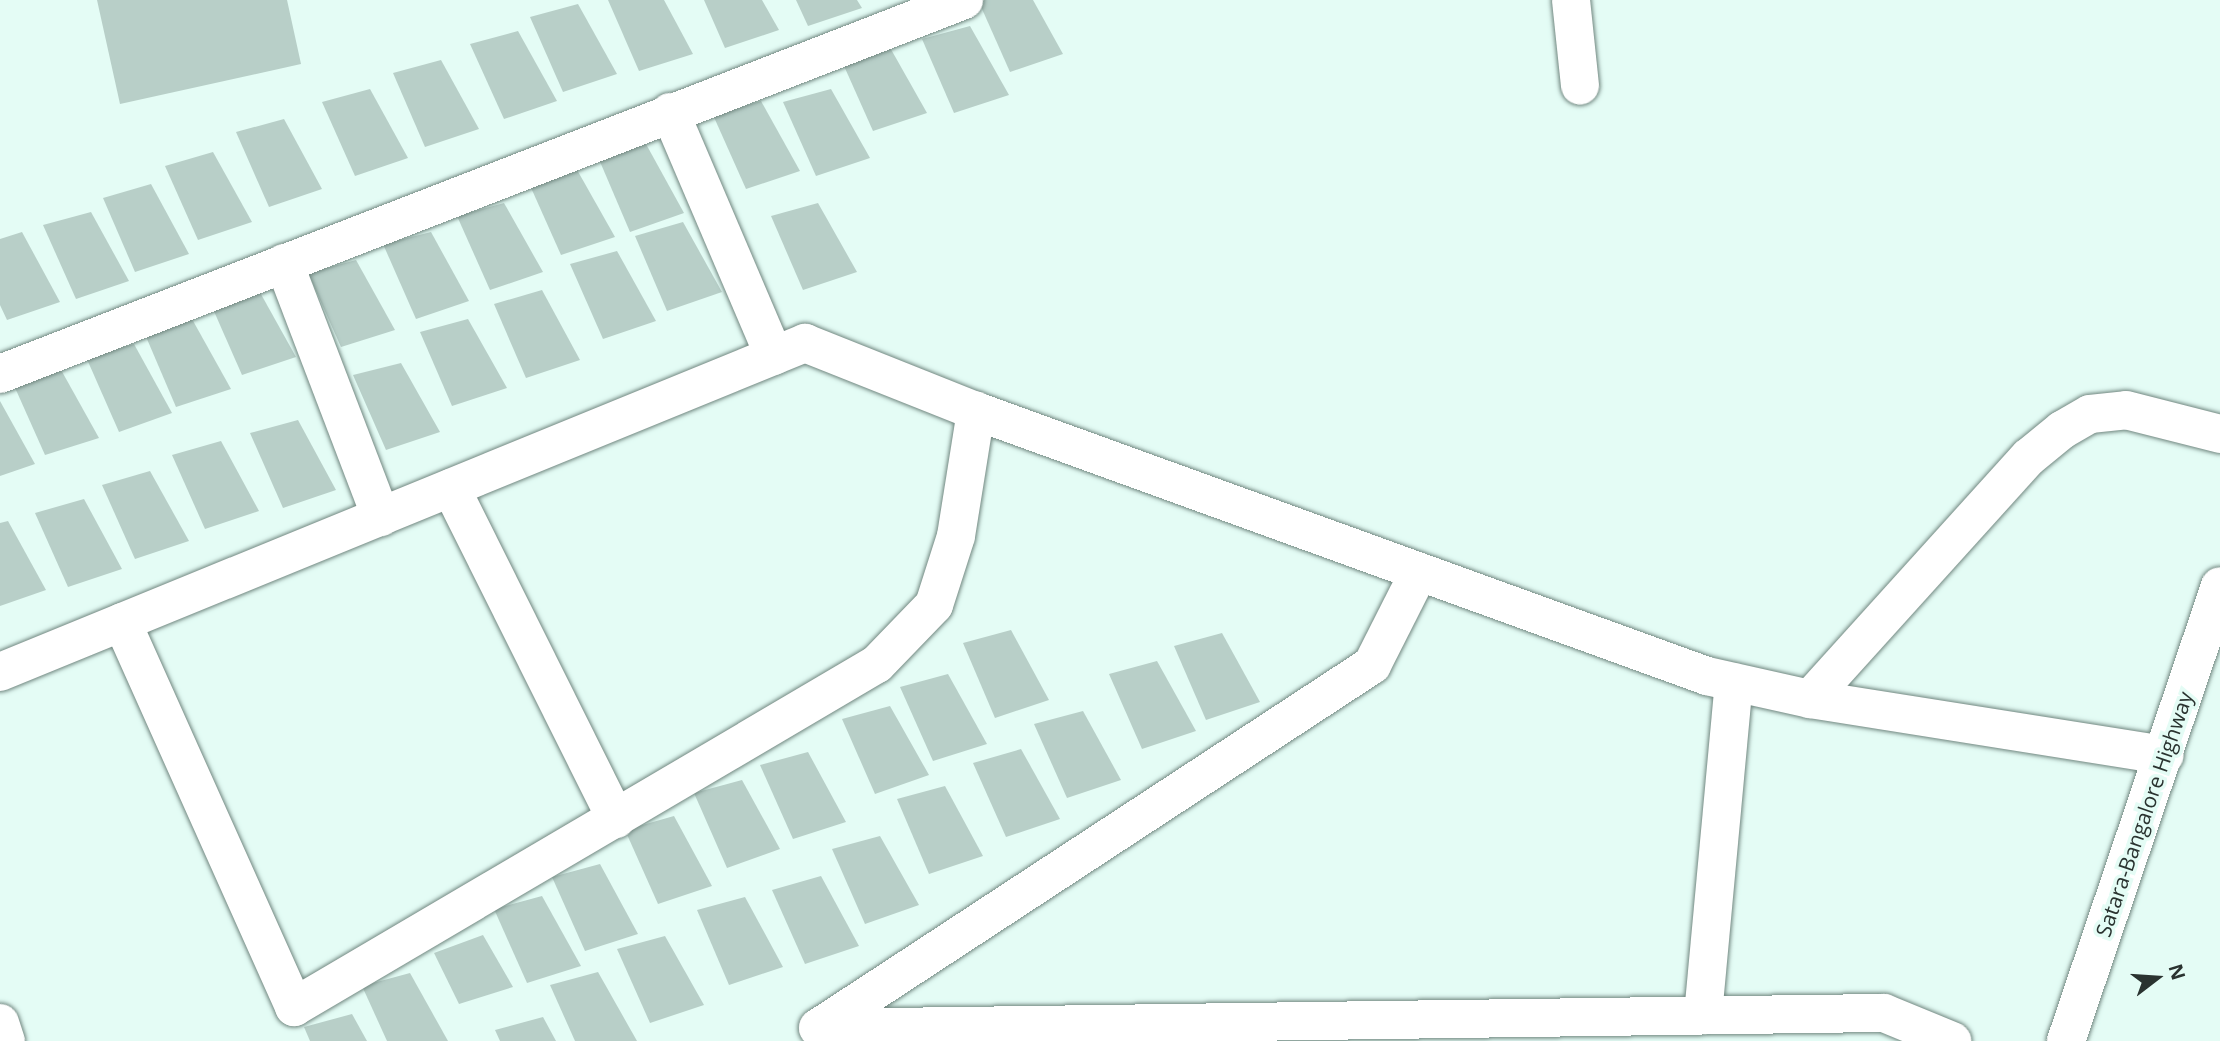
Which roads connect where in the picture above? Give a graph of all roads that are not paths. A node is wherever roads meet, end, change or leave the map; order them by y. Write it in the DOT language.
graph roads {
  1 [pos="964,0"];
  2 [pos="1571,0"];
  3 [pos="1580,86"];
  4 [pos="670,112"];
  5 [pos="284,263"];
  6 [pos="774,356"];
  7 [pos="1,372"];
  8 [pos="976,411"];
  9 [pos="2220,434"];
  10 [pos="451,488"];
  11 [pos="381,517"];
  12 [pos="1419,572"];
  13 [pos="2220,586"];
  14 [pos="122,622"];
  15 [pos="0,672"];
  16 [pos="1734,682"];
  17 [pos="1811,699"];
  18 [pos="2165,755"];
  19 [pos="616,819"];
  20 [pos="1703,1015"];
  21 [pos="0,1023"];
  22 [pos="806,1034"];
  23 [pos="6,1041"];
  24 [pos="1952,1041"];
  25 [pos="2066,1041"];
  1 -- 4 [label="street"];
  2 -- 3 [label="street"];
  4 -- 5 [label="street"];
  4 -- 6 [label="street"];
  5 -- 7 [label="street"];
  5 -- 11 [label="street"];
  6 -- 8 [label="street"];
  6 -- 10 [label="street"];
  8 -- 12 [label="street"];
  8 -- 19 [label="street"];
  9 -- 17 [label="street"];
  10 -- 11 [label="street"];
  10 -- 19 [label="street"];
  11 -- 14 [label="street"];
  12 -- 16 [label="street"];
  12 -- 22 [label="street"];
  13 -- 18 [label="street, Satara-Bangalore Highway"];
  14 -- 15 [label="street"];
  14 -- 19 [label="street"];
  16 -- 17 [label="street"];
  16 -- 20 [label="street"];
  17 -- 18 [label="street"];
  18 -- 25 [label="street, Satara-Bangalore Highway"];
  20 -- 22 [label="street"];
  20 -- 24 [label="street"];
  21 -- 23 [label="street"];
}
